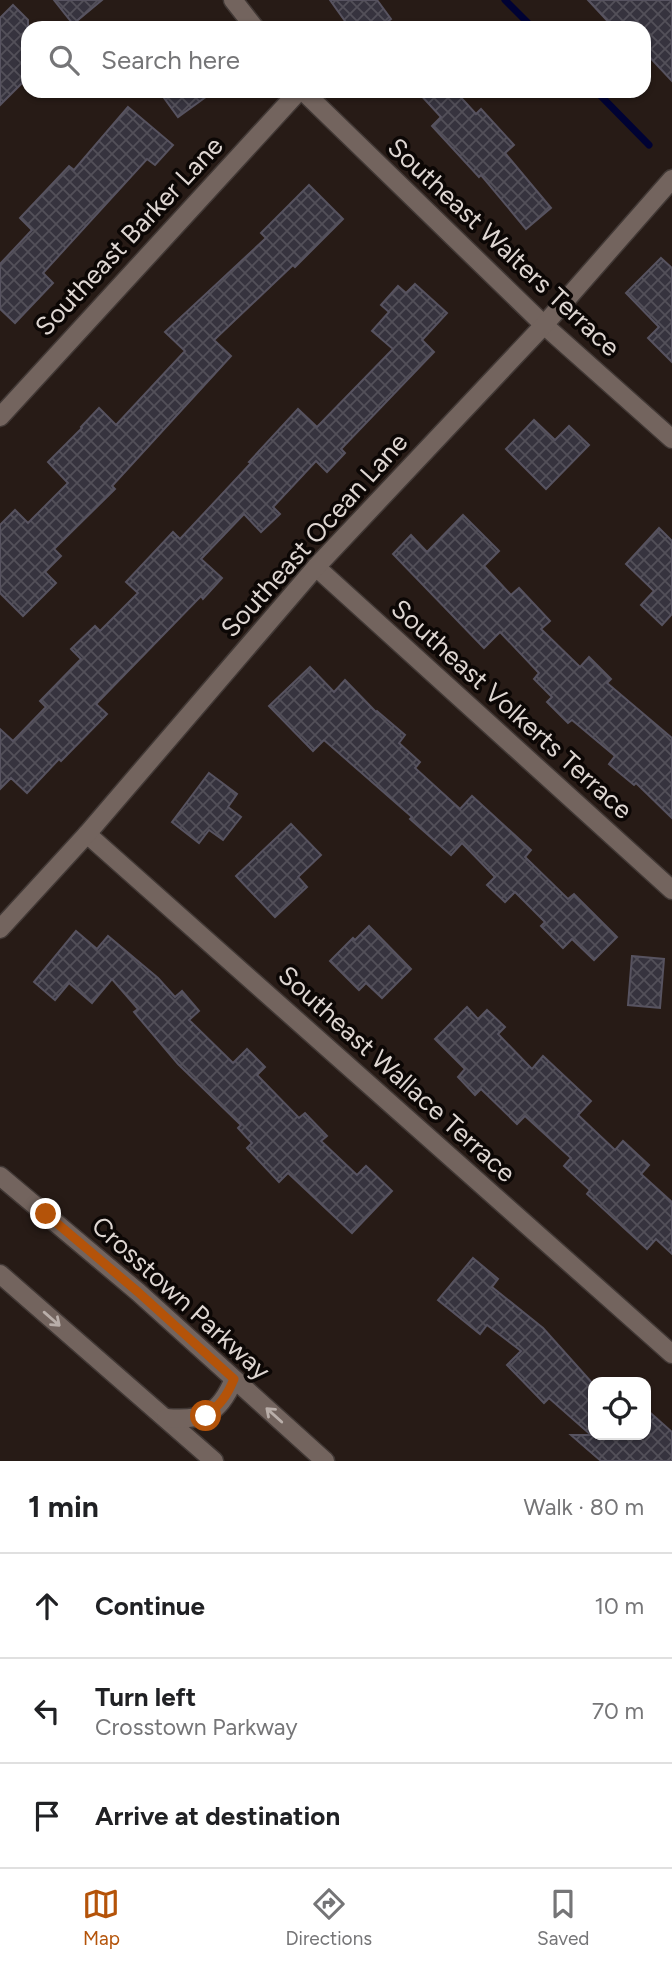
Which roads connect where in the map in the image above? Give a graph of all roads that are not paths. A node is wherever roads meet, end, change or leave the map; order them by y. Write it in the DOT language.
graph roads {
  1 [pos="233,0"];
  2 [pos="249,21"];
  3 [pos="295,98"];
  4 [pos="308,98"];
  5 [pos="672,179"];
  6 [pos="544,325"];
  7 [pos="0,417"];
  8 [pos="672,439"];
  9 [pos="316,567"];
  10 [pos="87,834"];
  11 [pos="672,890"];
  12 [pos="0,929"];
  13 [pos="0,1177"];
  14 [pos="0,1274"];
  15 [pos="672,1354"];
  16 [pos="234,1379"];
  17 [pos="166,1418"];
  18 [pos="214,1461"];
  19 [pos="325,1461"];
  1 -- 2 [label="street"];
  3 -- 7 [label="street, Southeast Barker Lane"];
  4 -- 6 [label="street, Southeast Walters Terrace"];
  5 -- 6 [label="street, Southeast Ocean Lane"];
  6 -- 8 [label="street, Southeast Walters Terrace"];
  6 -- 9 [label="street, Southeast Ocean Lane"];
  9 -- 10 [label="street, Southeast Ocean Lane"];
  9 -- 11 [label="street, Southeast Volkerts Terrace"];
  10 -- 12 [label="street, Southeast Ocean Lane"];
  10 -- 15 [label="street, Southeast Wallace Terrace"];
  13 -- 16 [label="street, Crosstown Parkway"];
  14 -- 17 [label="street, one-way"];
  16 -- 17 [label="street"];
  19 -- 16 [label="street, Crosstown Parkway, one-way"];
  17 -- 18 [label="street"];
}
